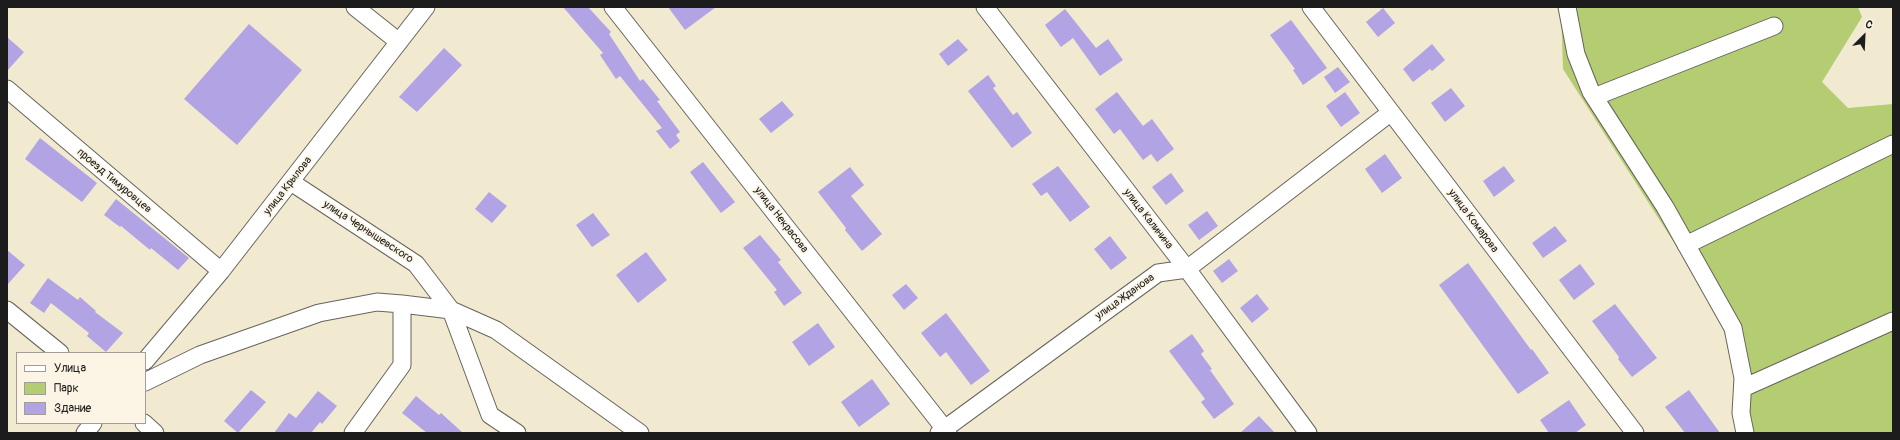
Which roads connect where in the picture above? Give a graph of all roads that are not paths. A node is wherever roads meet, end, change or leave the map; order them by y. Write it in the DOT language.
graph roads {
  1 [pos="355,7"];
  2 [pos="426,7"];
  3 [pos="613,7"];
  4 [pos="985,7"];
  5 [pos="1311,7"];
  6 [pos="1567,7"];
  7 [pos="1774,26"];
  8 [pos="399,42"];
  9 [pos="7,89"];
  10 [pos="1594,97"];
  11 [pos="1390,113"];
  12 [pos="1893,144"];
  13 [pos="291,182"];
  14 [pos="1686,245"];
  15 [pos="1187,269"];
  16 [pos="222,271"];
  17 [pos="402,304"];
  18 [pos="7,310"];
  19 [pos="450,310"];
  20 [pos="1893,321"];
  21 [pos="59,352"];
  22 [pos="146,360"];
  23 [pos="146,382"];
  24 [pos="1742,388"];
  25 [pos="93,424"];
  26 [pos="145,424"];
  27 [pos="944,432"];
  28 [pos="85,433"];
  29 [pos="155,433"];
  30 [pos="353,433"];
  31 [pos="517,433"];
  32 [pos="640,433"];
  33 [pos="1308,433"];
  34 [pos="1635,433"];
  35 [pos="1745,433"];
  1 -- 8 [label="street"];
  2 -- 8 [label="street, улица Крылова"];
  3 -- 27 [label="street, улица Некрасова"];
  4 -- 15 [label="street, улица Калинина"];
  5 -- 11 [label="street, улица Комарова"];
  6 -- 10 [label="street"];
  7 -- 10 [label="street"];
  8 -- 13 [label="street, улица Крылова"];
  9 -- 16 [label="street, проезд Тимуровцев"];
  10 -- 14 [label="street"];
  11 -- 15 [label="street, улица Жданова"];
  11 -- 34 [label="street, улица Комарова"];
  12 -- 14 [label="street"];
  13 -- 16 [label="street, улица Крылова"];
  13 -- 19 [label="street, улица Чернышевского"];
  14 -- 24 [label="street"];
  15 -- 27 [label="street, улица Жданова"];
  15 -- 33 [label="street, улица Калинина"];
  16 -- 22 [label="street, улица Крылова"];
  17 -- 19 [label="street"];
  17 -- 23 [label="street"];
  17 -- 30 [label="street"];
  18 -- 21 [label="street"];
  19 -- 31 [label="street, улица Чернышевского"];
  19 -- 32 [label="street"];
  20 -- 24 [label="street"];
  24 -- 35 [label="street"];
  25 -- 28 [label="street"];
  26 -- 29 [label="street"];
}
